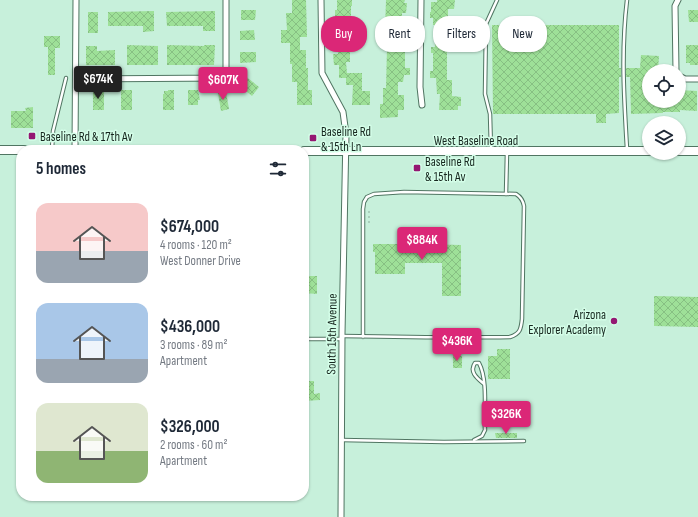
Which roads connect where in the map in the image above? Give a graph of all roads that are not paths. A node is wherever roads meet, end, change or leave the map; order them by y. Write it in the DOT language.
graph roads {
  1 [pos="76,0"];
  2 [pos="226,0"];
  3 [pos="321,0"];
  4 [pos="421,0"];
  5 [pos="497,0"];
  6 [pos="627,0"];
  7 [pos="678,0"];
  8 [pos="676,64"];
  9 [pos="66,78"];
  10 [pos="76,79"];
  11 [pos="686,79"];
  12 [pos="698,79"];
  13 [pos="422,105"];
  14 [pos="52,145"];
  15 [pos="75,145"];
  16 [pos="0,150"];
  17 [pos="16,150"];
  18 [pos="309,151"];
  19 [pos="627,151"];
  20 [pos="642,151"];
  21 [pos="686,151"];
  22 [pos="698,151"];
  23 [pos="346,152"];
  24 [pos="491,152"];
  25 [pos="507,152"];
  26 [pos="506,194"];
  27 [pos="363,337"];
  28 [pos="342,338"];
  29 [pos="309,339"];
  30 [pos="484,384"];
  31 [pos="342,440"];
  32 [pos="524,441"];
  33 [pos="470,442"];
  34 [pos="341,517"];
  1 -- 10 [label="street"];
  2 -- 10 [label="street"];
  3 -- 23 [label="street, South 15th Avenue"];
  4 -- 13 [label="street"];
  5 -- 24 [label="lane"];
  6 -- 19 [label="lane"];
  7 -- 8 [label="street"];
  9 -- 14 [label="lane"];
  10 -- 15 [label="street"];
  11 -- 12 [label="street"];
  16 -- 17 [label="main road"];
  18 -- 23 [label="main road, West Baseline Road"];
  19 -- 20 [label="main road, West Baseline Road"];
  19 -- 25 [label="main road, West Baseline Road"];
  21 -- 22 [label="main road"];
  23 -- 24 [label="main road, West Baseline Road"];
  23 -- 28 [label="street, South 15th Avenue"];
  24 -- 25 [label="main road, West Baseline Road"];
  25 -- 26 [label="lane"];
  26 -- 27 [label="lane"];
  26 -- 27 [label="lane"];
  27 -- 28 [label="lane"];
  28 -- 29 [label="lane"];
  28 -- 31 [label="street, South 15th Avenue"];
  30 -- 30 [label="lane"];
  30 -- 33 [label="lane"];
  31 -- 33 [label="lane"];
  31 -- 34 [label="street, South 15th Avenue"];
  32 -- 33 [label="lane"];
}
